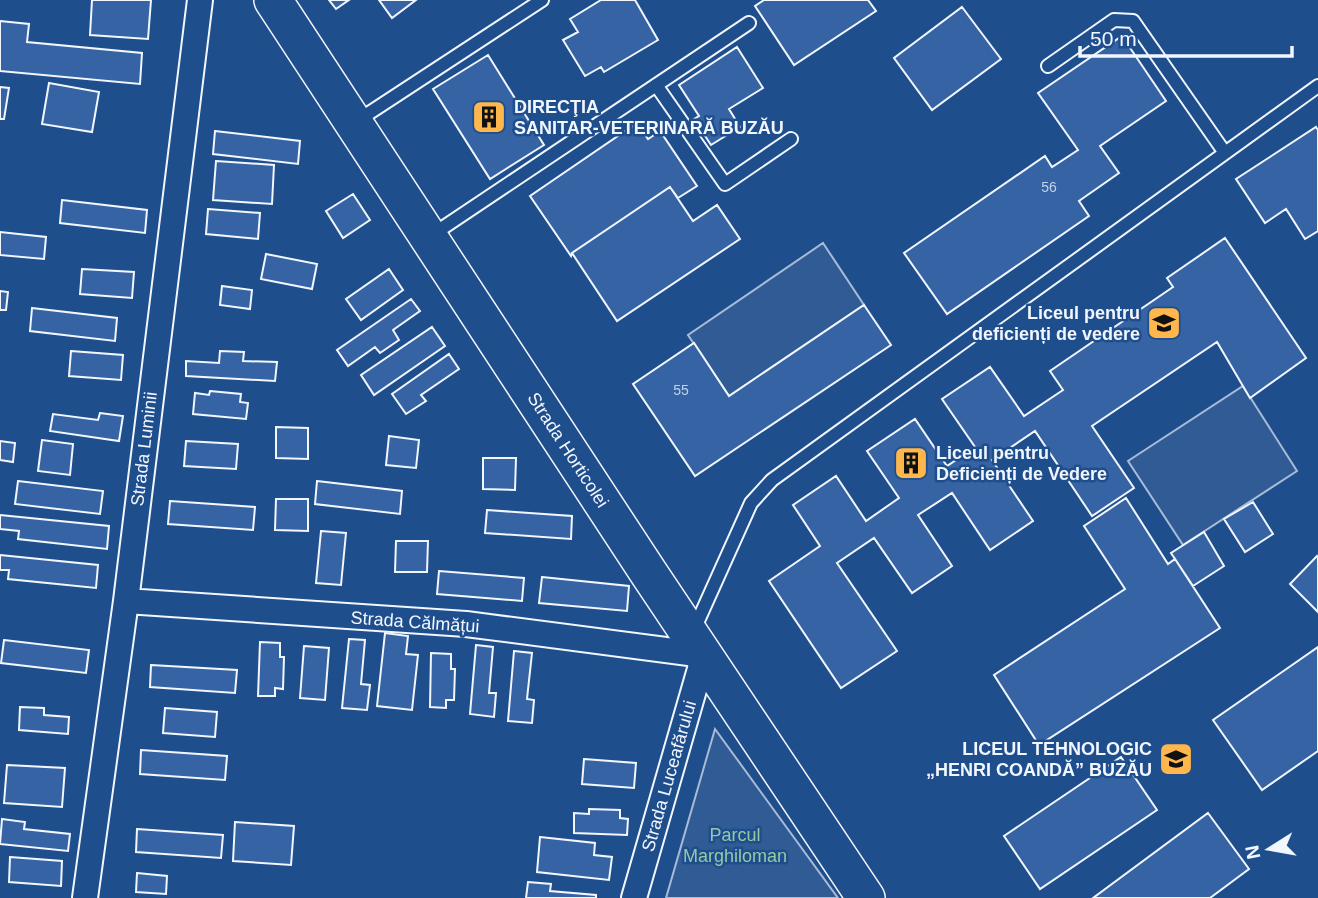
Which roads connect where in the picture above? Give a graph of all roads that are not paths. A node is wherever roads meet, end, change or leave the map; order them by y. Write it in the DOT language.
graph roads {
  1 [pos="200,0"];
  2 [pos="273,0"];
  3 [pos="542,0"];
  4 [pos="749,23"];
  5 [pos="1048,66"];
  6 [pos="656,85"];
  7 [pos="1318,86"];
  8 [pos="354,123"];
  9 [pos="791,139"];
  10 [pos="1225,153"];
  11 [pos="429,237"];
  12 [pos="126,601"];
  13 [pos="697,645"];
  14 [pos="85,898"];
  15 [pos="634,898"];
  16 [pos="866,898"];
  1 -- 12 [label="street, Strada Luminii"];
  2 -- 8 [label="main road, Strada Horticolei"];
  3 -- 8 [label="lane"];
  4 -- 6 [label="lane"];
  5 -- 10 [label="lane"];
  6 -- 9 [label="lane"];
  6 -- 11 [label="lane"];
  7 -- 10 [label="lane"];
  8 -- 11 [label="main road, Strada Horticolei"];
  10 -- 13 [label="lane"];
  11 -- 13 [label="main road, Strada Horticolei"];
  12 -- 13 [label="street, Strada Călmățui"];
  12 -- 14 [label="street, Strada Luminii"];
  13 -- 15 [label="street, Strada Luceafărului"];
  13 -- 16 [label="main road, Strada Horticolei"];
}
